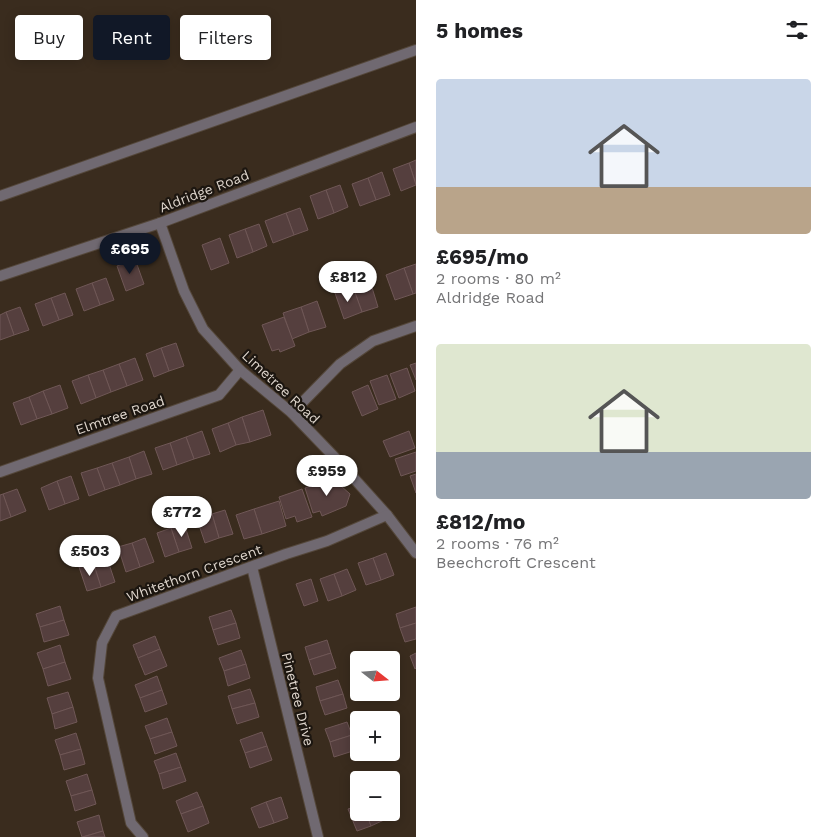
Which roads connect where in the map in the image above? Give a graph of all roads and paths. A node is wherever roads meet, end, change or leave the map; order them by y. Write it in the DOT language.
graph roads {
  1 [pos="416,50"];
  2 [pos="416,128"];
  3 [pos="0,196"];
  4 [pos="160,223"];
  5 [pos="0,276"];
  6 [pos="416,326"];
  7 [pos="240,370"];
  8 [pos="292,413"];
  9 [pos="0,472"];
  10 [pos="387,516"];
  11 [pos="416,553"];
  12 [pos="252,567"];
  13 [pos="143,837"];
  14 [pos="318,837"];
  1 -- 3 [label="street"];
  2 -- 4 [label="street, Aldridge Road"];
  4 -- 5 [label="street, Aldridge Road"];
  4 -- 7 [label="street, Limetree Road"];
  6 -- 8 [label="street"];
  7 -- 8 [label="street, Limetree Road"];
  7 -- 9 [label="street, Elmtree Road"];
  8 -- 10 [label="street, Limetree Road"];
  10 -- 11 [label="street, Limetree Road"];
  10 -- 12 [label="street, Whitethorn Crescent"];
  12 -- 13 [label="street, Whitethorn Crescent"];
  12 -- 14 [label="street, Pinetree Drive"];
}
